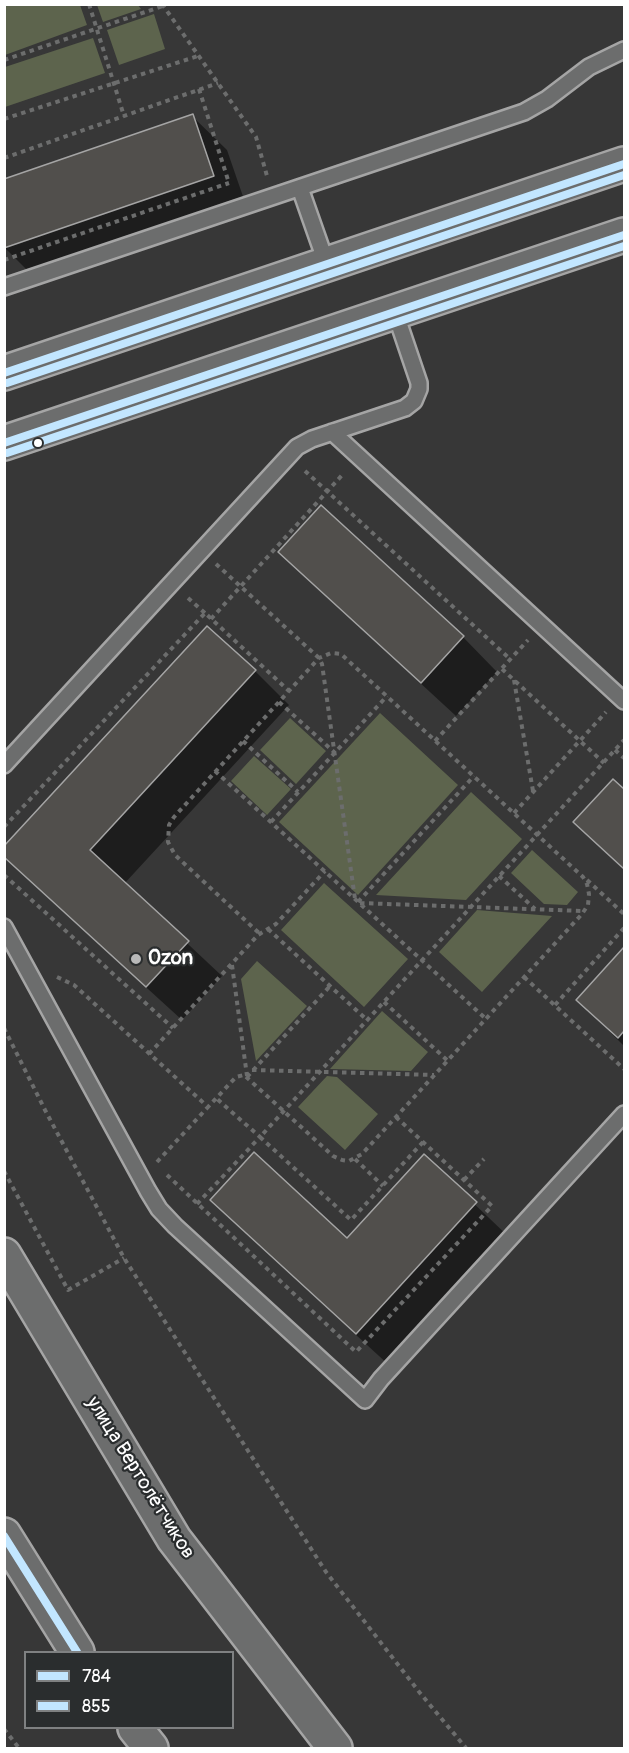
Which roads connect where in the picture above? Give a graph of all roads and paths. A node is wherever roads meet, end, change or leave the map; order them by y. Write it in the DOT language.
graph roads {
  1 [pos="89,4"];
  2 [pos="162,5"];
  3 [pos="97,29"];
  4 [pos="624,50"];
  5 [pos="198,56"];
  6 [pos="4,60"];
  7 [pos="114,83"];
  8 [pos="218,83"];
  9 [pos="200,89"];
  10 [pos="124,116"];
  11 [pos="4,119"];
  12 [pos="4,158"];
  13 [pos="624,164"];
  14 [pos="229,183"];
  15 [pos="300,188"];
  16 [pos="273,197"];
  17 [pos="237,209"];
  18 [pos="624,235"];
  19 [pos="4,260"];
  20 [pos="327,265"];
  21 [pos="4,287"];
  22 [pos="395,312"];
  23 [pos="4,374"];
  24 [pos="332,432"];
  25 [pos="4,443"];
  26 [pos="289,456"];
  27 [pos="359,457"];
  28 [pos="327,491"];
  29 [pos="201,551"];
  30 [pos="241,586"];
  31 [pos="211,619"];
  32 [pos="542,625"];
  33 [pos="319,658"];
  34 [pos="510,659"];
  35 [pos="502,669"];
  36 [pos="514,679"];
  37 [pos="289,691"];
  38 [pos="387,696"];
  39 [pos="622,699"];
  40 [pos="279,702"];
  41 [pos="624,740"];
  42 [pos="243,741"];
  43 [pos="435,741"];
  44 [pos="580,741"];
  45 [pos="615,750"];
  46 [pos="334,753"];
  47 [pos="624,758"];
  48 [pos="603,763"];
  49 [pos="4,765"];
  50 [pos="215,771"];
  51 [pos="474,776"];
  52 [pos="298,792"];
  53 [pos="533,792"];
  54 [pos="514,813"];
  55 [pos="271,822"];
  56 [pos="4,827"];
  57 [pos="537,835"];
  58 [pos="325,872"];
  59 [pos="4,875"];
  60 [pos="500,876"];
  61 [pos="583,877"];
  62 [pos="357,902"];
  63 [pos="471,907"];
  64 [pos="536,910"];
  65 [pos="584,911"];
  66 [pos="624,914"];
  67 [pos="4,927"];
  68 [pos="624,928"];
  69 [pos="268,929"];
  70 [pos="260,934"];
  71 [pos="8,942"];
  72 [pos="422,960"];
  73 [pos="232,964"];
  74 [pos="31,976"];
  75 [pos="524,977"];
  76 [pos="330,986"];
  77 [pos="384,1002"];
  78 [pos="555,1005"];
  79 [pos="486,1019"];
  80 [pos="367,1020"];
  81 [pos="4,1028"];
  82 [pos="173,1028"];
  83 [pos="10,1039"];
  84 [pos="4,1042"];
  85 [pos="149,1054"];
  86 [pos="624,1058"];
  87 [pos="448,1061"];
  88 [pos="619,1064"];
  89 [pos="624,1069"];
  90 [pos="252,1071"];
  91 [pos="320,1072"];
  92 [pos="435,1075"];
  93 [pos="247,1077"];
  94 [pos="216,1098"];
  95 [pos="208,1107"];
  96 [pos="284,1111"];
  97 [pos="624,1114"];
  98 [pos="396,1117"];
  99 [pos="260,1137"];
  100 [pos="423,1143"];
  101 [pos="355,1159"];
  102 [pos="484,1159"];
  103 [pos="155,1164"];
  104 [pos="4,1171"];
  105 [pos="142,1179"];
  106 [pos="464,1180"];
  107 [pos="383,1186"];
  108 [pos="197,1204"];
  109 [pos="4,1255"];
  110 [pos="124,1258"];
  111 [pos="4,1535"];
  112 [pos="76,1651"];
  113 [pos="4,1729"];
  114 [pos="136,1729"];
  115 [pos="19,1749"];
  116 [pos="151,1749"];
  117 [pos="334,1749"];
  118 [pos="466,1749"];
  1 -- 3 [label="path"];
  2 -- 3 [label="path"];
  2 -- 5 [label="path"];
  3 -- 6 [label="path"];
  3 -- 7 [label="path"];
  4 -- 15 [label="lane"];
  5 -- 7 [label="path"];
  5 -- 8 [label="path"];
  7 -- 10 [label="path"];
  7 -- 11 [label="path"];
  8 -- 9 [label="path"];
  8 -- 16 [label="path"];
  9 -- 10 [label="path"];
  9 -- 14 [label="path"];
  10 -- 12 [label="path"];
  13 -- 20 [label="street"];
  14 -- 17 [label="path"];
  14 -- 19 [label="path"];
  15 -- 16 [label="lane"];
  15 -- 20 [label="lane"];
  16 -- 17 [label="lane"];
  17 -- 21 [label="lane"];
  18 -- 22 [label="street"];
  20 -- 23 [label="street"];
  22 -- 24 [label="lane"];
  22 -- 25 [label="street"];
  24 -- 26 [label="lane"];
  24 -- 27 [label="lane"];
  26 -- 28 [label="path"];
  26 -- 29 [label="lane"];
  27 -- 28 [label="path"];
  27 -- 32 [label="lane"];
  28 -- 30 [label="path"];
  28 -- 34 [label="path"];
  29 -- 30 [label="path"];
  29 -- 49 [label="lane"];
  30 -- 31 [label="path"];
  30 -- 33 [label="path"];
  31 -- 37 [label="path"];
  31 -- 56 [label="path"];
  32 -- 34 [label="path"];
  32 -- 39 [label="lane"];
  33 -- 37 [label="path"];
  33 -- 38 [label="path"];
  33 -- 46 [label="path"];
  34 -- 35 [label="path"];
  35 -- 36 [label="path"];
  35 -- 43 [label="path"];
  36 -- 44 [label="path"];
  36 -- 53 [label="path"];
  37 -- 40 [label="path"];
  38 -- 43 [label="path"];
  38 -- 46 [label="path"];
  39 -- 44 [label="path"];
  40 -- 42 [label="path"];
  40 -- 46 [label="path"];
  41 -- 45 [label="path"];
  42 -- 50 [label="path"];
  42 -- 52 [label="path"];
  43 -- 51 [label="path"];
  44 -- 48 [label="path"];
  44 -- 53 [label="path"];
  45 -- 47 [label="path"];
  45 -- 48 [label="path"];
  46 -- 52 [label="path"];
  46 -- 62 [label="path"];
  48 -- 57 [label="path"];
  50 -- 55 [label="path"];
  50 -- 70 [label="path"];
  51 -- 54 [label="path"];
  51 -- 62 [label="path"];
  52 -- 55 [label="path"];
  53 -- 54 [label="path"];
  54 -- 57 [label="path"];
  55 -- 58 [label="path"];
  57 -- 60 [label="path"];
  57 -- 61 [label="path"];
  58 -- 62 [label="path"];
  58 -- 69 [label="path"];
  59 -- 82 [label="path"];
  60 -- 63 [label="path"];
  60 -- 64 [label="path"];
  61 -- 65 [label="path"];
  61 -- 66 [label="path"];
  62 -- 63 [label="path"];
  62 -- 72 [label="path"];
  63 -- 64 [label="path"];
  63 -- 72 [label="path"];
  64 -- 65 [label="path"];
  65 -- 75 [label="path"];
  67 -- 71 [label="lane"];
  68 -- 78 [label="path"];
  69 -- 70 [label="path"];
  69 -- 76 [label="path"];
  70 -- 73 [label="path"];
  71 -- 74 [label="lane"];
  72 -- 77 [label="path"];
  72 -- 79 [label="path"];
  73 -- 82 [label="path"];
  73 -- 93 [label="path"];
  74 -- 85 [label="path"];
  74 -- 105 [label="lane"];
  75 -- 78 [label="path"];
  75 -- 79 [label="path"];
  76 -- 80 [label="path"];
  76 -- 90 [label="path"];
  77 -- 80 [label="path"];
  77 -- 87 [label="path"];
  78 -- 88 [label="path"];
  79 -- 87 [label="path"];
  80 -- 91 [label="path"];
  81 -- 83 [label="path"];
  82 -- 85 [label="path"];
  83 -- 84 [label="path"];
  83 -- 110 [label="path"];
  85 -- 95 [label="path"];
  86 -- 88 [label="path"];
  87 -- 92 [label="path"];
  88 -- 89 [label="path"];
  90 -- 91 [label="path"];
  90 -- 93 [label="path"];
  91 -- 92 [label="path"];
  91 -- 96 [label="path"];
  92 -- 98 [label="path"];
  93 -- 94 [label="path"];
  93 -- 96 [label="path"];
  94 -- 95 [label="path"];
  94 -- 99 [label="path"];
  95 -- 103 [label="path"];
  96 -- 99 [label="path"];
  96 -- 101 [label="path"];
  97 -- 105 [label="lane"];
  98 -- 100 [label="path"];
  98 -- 101 [label="path"];
  99 -- 107 [label="path"];
  99 -- 108 [label="path"];
  100 -- 106 [label="path"];
  100 -- 107 [label="path"];
  101 -- 107 [label="path"];
  102 -- 106 [label="path"];
  103 -- 105 [label="path"];
  103 -- 108 [label="path"];
  104 -- 110 [label="path"];
  106 -- 108 [label="path"];
  109 -- 117 [label="street, улица Вертолётчиков"];
  110 -- 118 [label="path"];
  111 -- 112 [label="street"];
  113 -- 115 [label="path"];
  114 -- 116 [label="street"];
}
